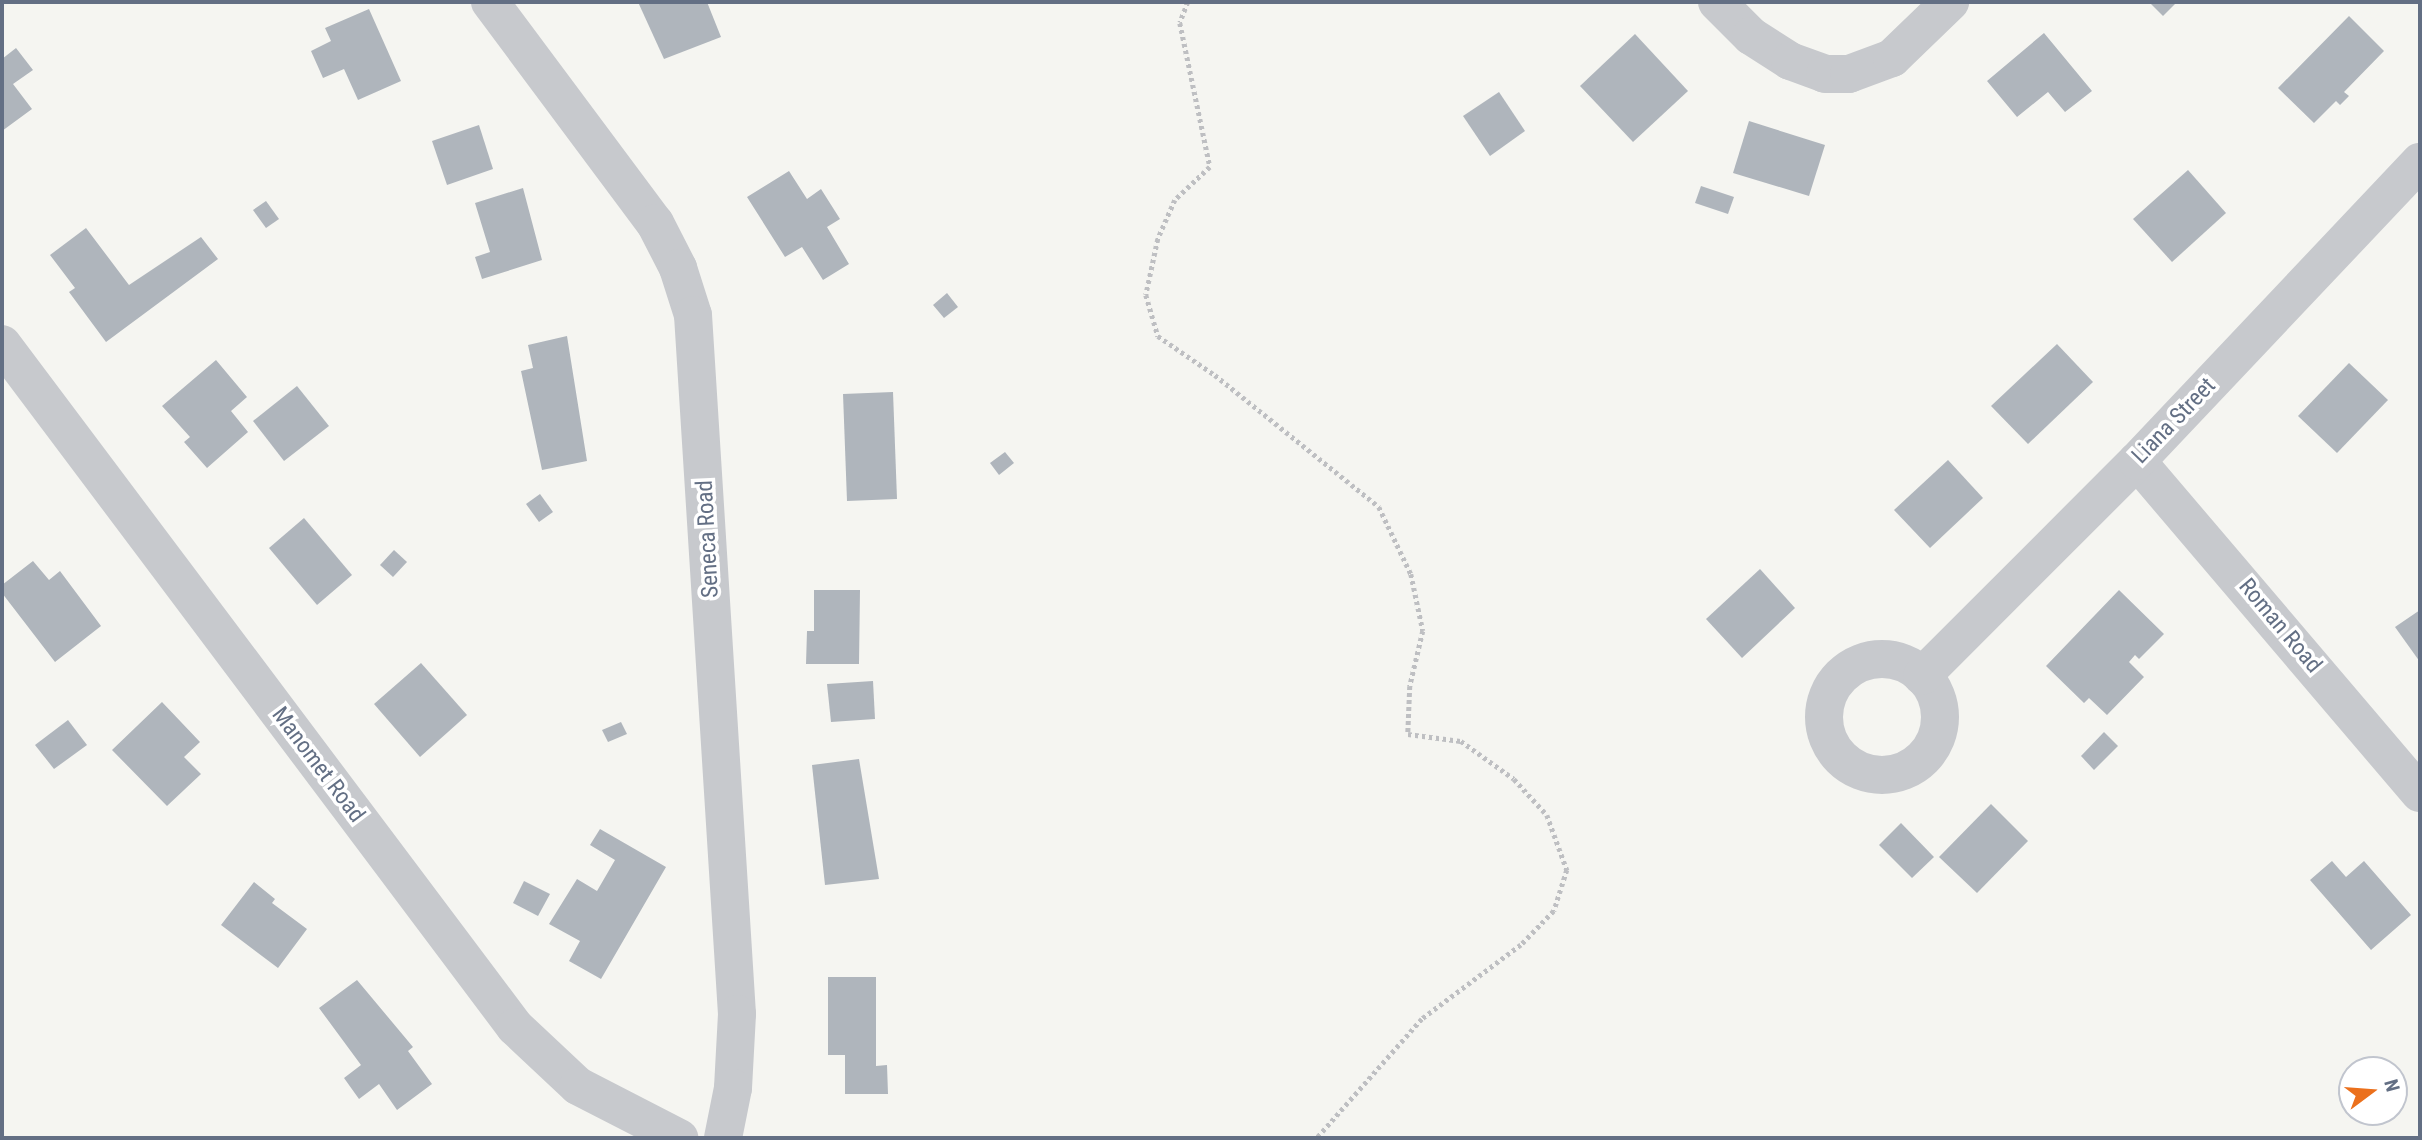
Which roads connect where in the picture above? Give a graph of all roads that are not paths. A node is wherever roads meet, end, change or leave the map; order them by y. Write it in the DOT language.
graph roads {
  1 [pos="490,2"];
  2 [pos="1717,2"];
  3 [pos="1950,2"];
  4 [pos="2420,162"];
  5 [pos="2,344"];
  6 [pos="2137,461"];
  7 [pos="1922,676"];
  8 [pos="2420,793"];
  9 [pos="679,1138"];
  10 [pos="723,1138"];
  1 -- 10 [label="street, Seneca Road"];
  2 -- 3 [label="street"];
  4 -- 6 [label="street, Liana Street"];
  5 -- 9 [label="street, Manomet Road"];
  6 -- 7 [label="street, Liana Street"];
  6 -- 8 [label="street, Roman Road"];
}
